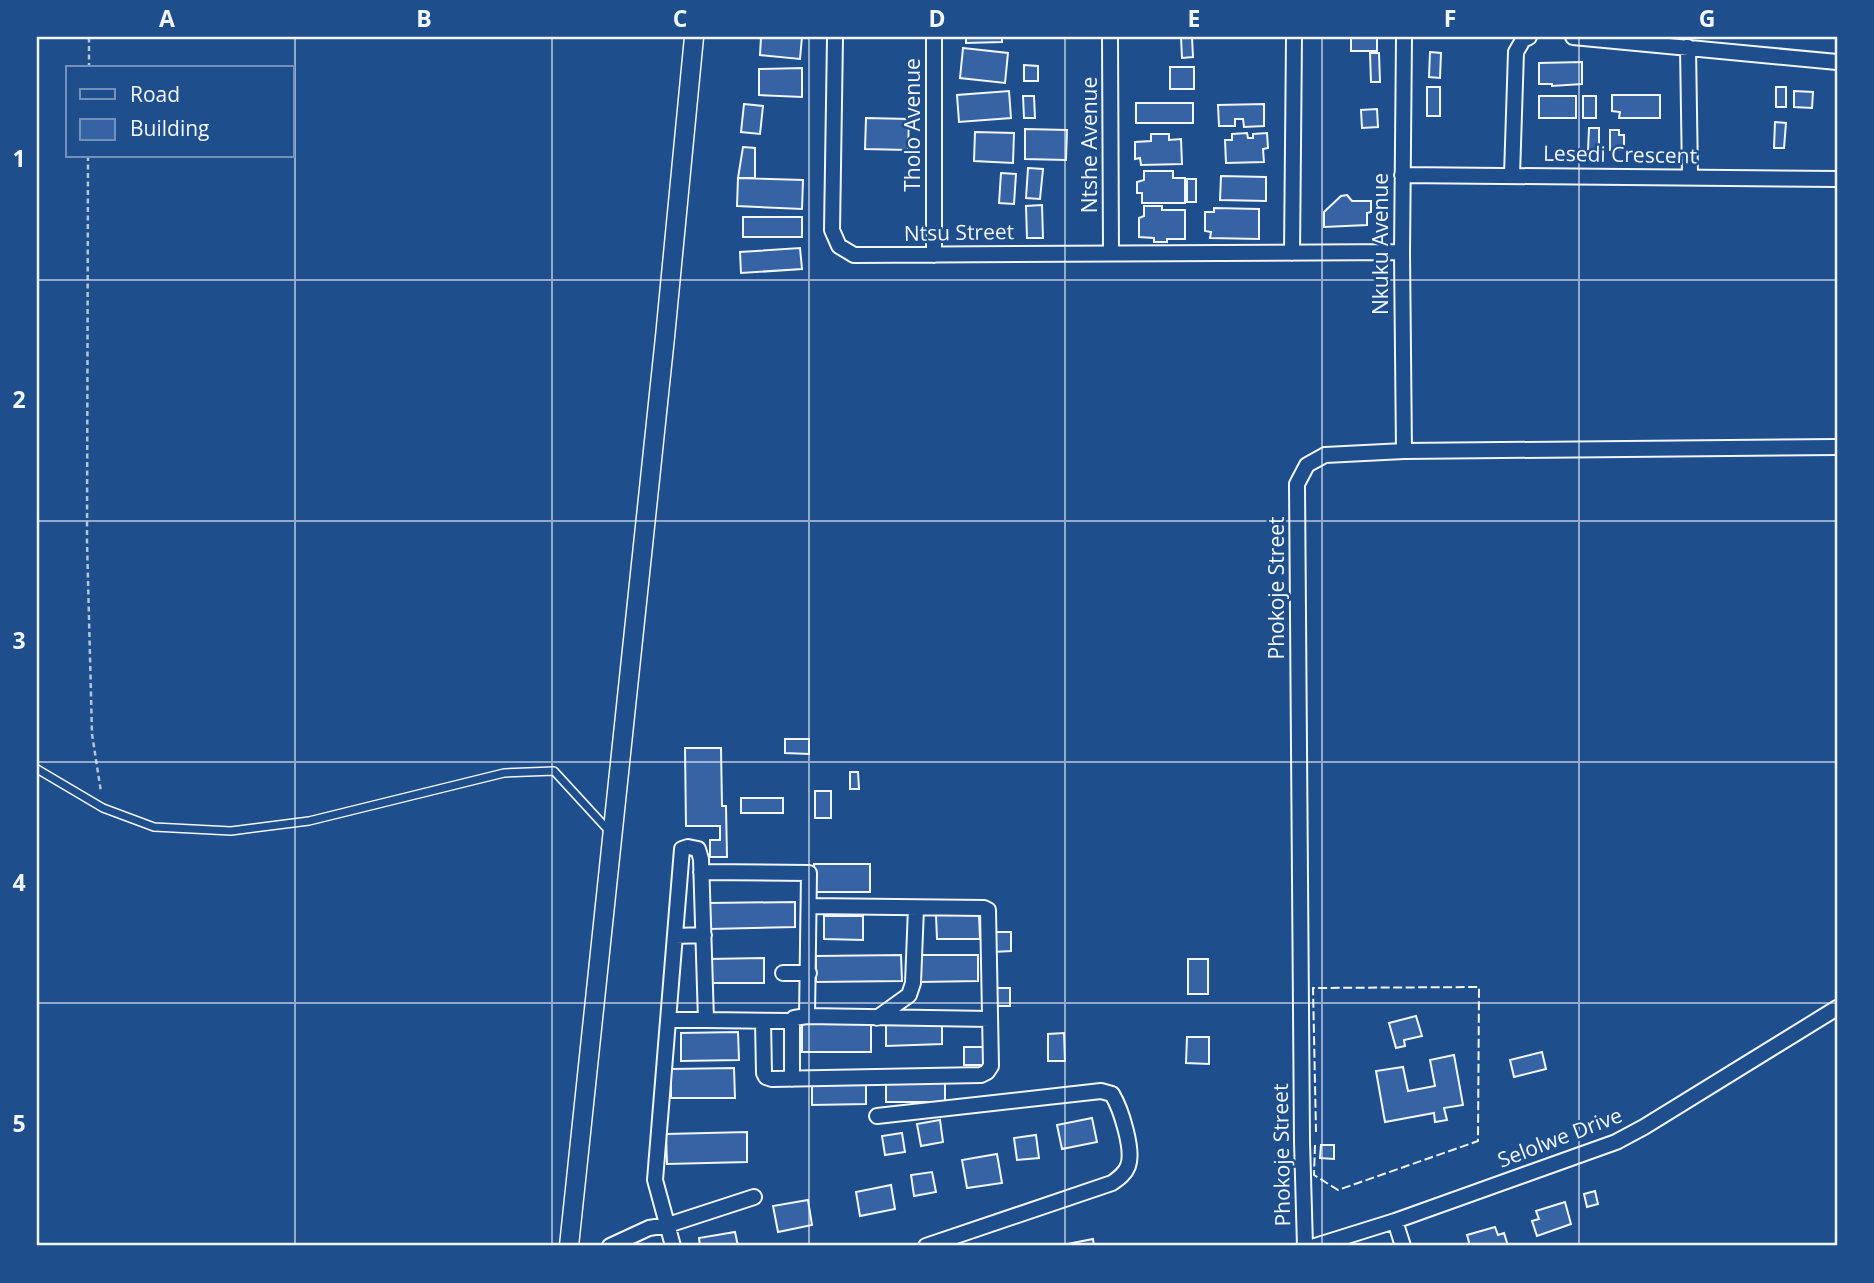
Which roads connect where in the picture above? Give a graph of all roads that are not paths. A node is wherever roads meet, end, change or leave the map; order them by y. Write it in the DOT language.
graph roads {
  1 [pos="694,37"];
  2 [pos="835,37"];
  3 [pos="934,37"];
  4 [pos="1111,37"];
  5 [pos="1294,37"];
  6 [pos="1404,37"];
  7 [pos="1529,37"];
  8 [pos="1573,37"];
  9 [pos="1688,47"];
  10 [pos="1837,62"];
  11 [pos="1402,175"];
  12 [pos="1511,175"];
  13 [pos="1690,176"];
  14 [pos="1837,178"];
  15 [pos="1111,252"];
  16 [pos="1402,252"];
  17 [pos="1292,253"];
  18 [pos="934,256"];
  19 [pos="1837,447"];
  20 [pos="1404,451"];
  21 [pos="37,769"];
  22 [pos="612,834"];
  23 [pos="701,872"];
  24 [pos="809,906"];
  25 [pos="916,908"];
  26 [pos="704,935"];
  27 [pos="676,936"];
  28 [pos="783,973"];
  29 [pos="809,973"];
  30 [pos="1837,1008"];
  31 [pos="807,1016"];
  32 [pos="877,1018"];
  33 [pos="990,1018"];
  34 [pos="670,1020"];
  35 [pos="706,1020"];
  36 [pos="763,1021"];
  37 [pos="792,1021"];
  38 [pos="792,1079"];
  39 [pos="877,1116"];
  40 [pos="754,1197"];
  41 [pos="1395,1221"];
  42 [pos="668,1225"];
  43 [pos="569,1246"];
  44 [pos="610,1246"];
  45 [pos="673,1246"];
  46 [pos="926,1246"];
  47 [pos="1305,1246"];
  48 [pos="1315,1246"];
  49 [pos="1403,1246"];
  1 -- 22 [label="street"];
  2 -- 18 [label="street, Ntsu Street"];
  3 -- 18 [label="street, Tholo Avenue"];
  4 -- 15 [label="street, Ntshe Avenue"];
  5 -- 17 [label="street"];
  6 -- 11 [label="street, Nkuku Avenue"];
  7 -- 12 [label="street"];
  8 -- 9 [label="street"];
  9 -- 10 [label="street"];
  9 -- 13 [label="street"];
  11 -- 12 [label="street, Lesedi Crescent"];
  11 -- 16 [label="street, Nkuku Avenue"];
  12 -- 13 [label="street, Lesedi Crescent"];
  13 -- 14 [label="street, Lesedi Crescent"];
  15 -- 17 [label="street, Ntsu Street"];
  15 -- 18 [label="street, Ntsu Street"];
  16 -- 17 [label="street, Ntsu Street"];
  16 -- 20 [label="street, Nkuku Avenue"];
  19 -- 20 [label="street, Phokoje Street"];
  20 -- 47 [label="street, Phokoje Street"];
  21 -- 22 [label="lane"];
  22 -- 43 [label="street"];
  23 -- 24 [label="street"];
  23 -- 26 [label="street"];
  23 -- 27 [label="street"];
  24 -- 25 [label="street"];
  24 -- 29 [label="street"];
  25 -- 32 [label="street"];
  25 -- 33 [label="street"];
  26 -- 27 [label="street"];
  26 -- 35 [label="street"];
  27 -- 34 [label="street"];
  28 -- 29 [label="street"];
  29 -- 31 [label="street"];
  30 -- 41 [label="street, Selolwe Drive"];
  31 -- 32 [label="street"];
  31 -- 37 [label="street"];
  32 -- 33 [label="street"];
  33 -- 38 [label="street"];
  34 -- 35 [label="street"];
  34 -- 42 [label="street"];
  35 -- 36 [label="street"];
  36 -- 37 [label="street"];
  36 -- 38 [label="street"];
  37 -- 38 [label="street"];
  39 -- 46 [label="street"];
  40 -- 42 [label="street"];
  41 -- 48 [label="street, Selolwe Drive"];
  41 -- 49 [label="street"];
  42 -- 44 [label="street"];
  42 -- 45 [label="street"];
}
